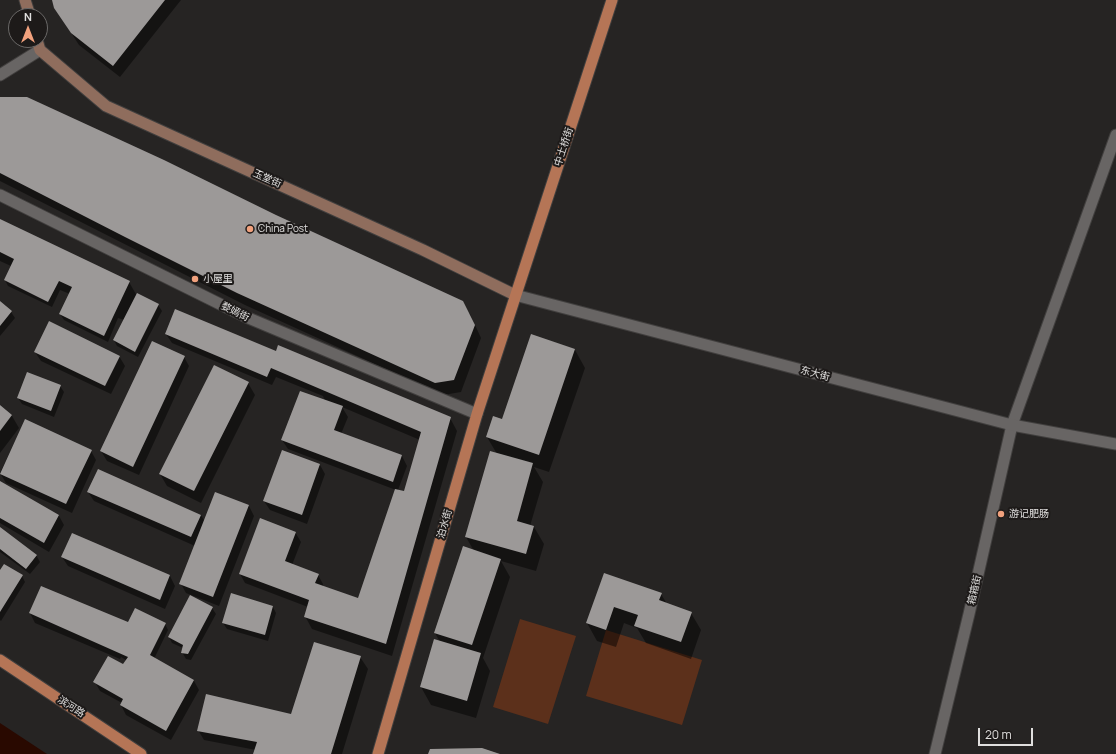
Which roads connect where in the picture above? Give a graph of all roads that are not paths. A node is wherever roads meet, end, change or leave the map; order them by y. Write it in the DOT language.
graph roads {
  1 [pos="612,0"];
  2 [pos="35,48"];
  3 [pos="42,48"];
  4 [pos="0,75"];
  5 [pos="1116,135"];
  6 [pos="0,195"];
  7 [pos="515,295"];
  8 [pos="477,414"];
  9 [pos="1012,425"];
  10 [pos="1116,444"];
  11 [pos="0,660"];
  12 [pos="141,754"];
  13 [pos="378,754"];
  14 [pos="934,754"];
  1 -- 7 [label="main road, 中土桥街"];
  2 -- 4 [label="street"];
  3 -- 7 [label="main road, 玉堂街"];
  5 -- 9 [label="street, 箱箱街"];
  6 -- 8 [label="street, 婺嫣街"];
  7 -- 8 [label="main road, 泊水街"];
  7 -- 9 [label="street, 东大街"];
  8 -- 13 [label="main road, 泊水街"];
  9 -- 10 [label="street, 东大街"];
  9 -- 14 [label="street, 箱箱街"];
  11 -- 12 [label="main road, 滨河路"];
}
